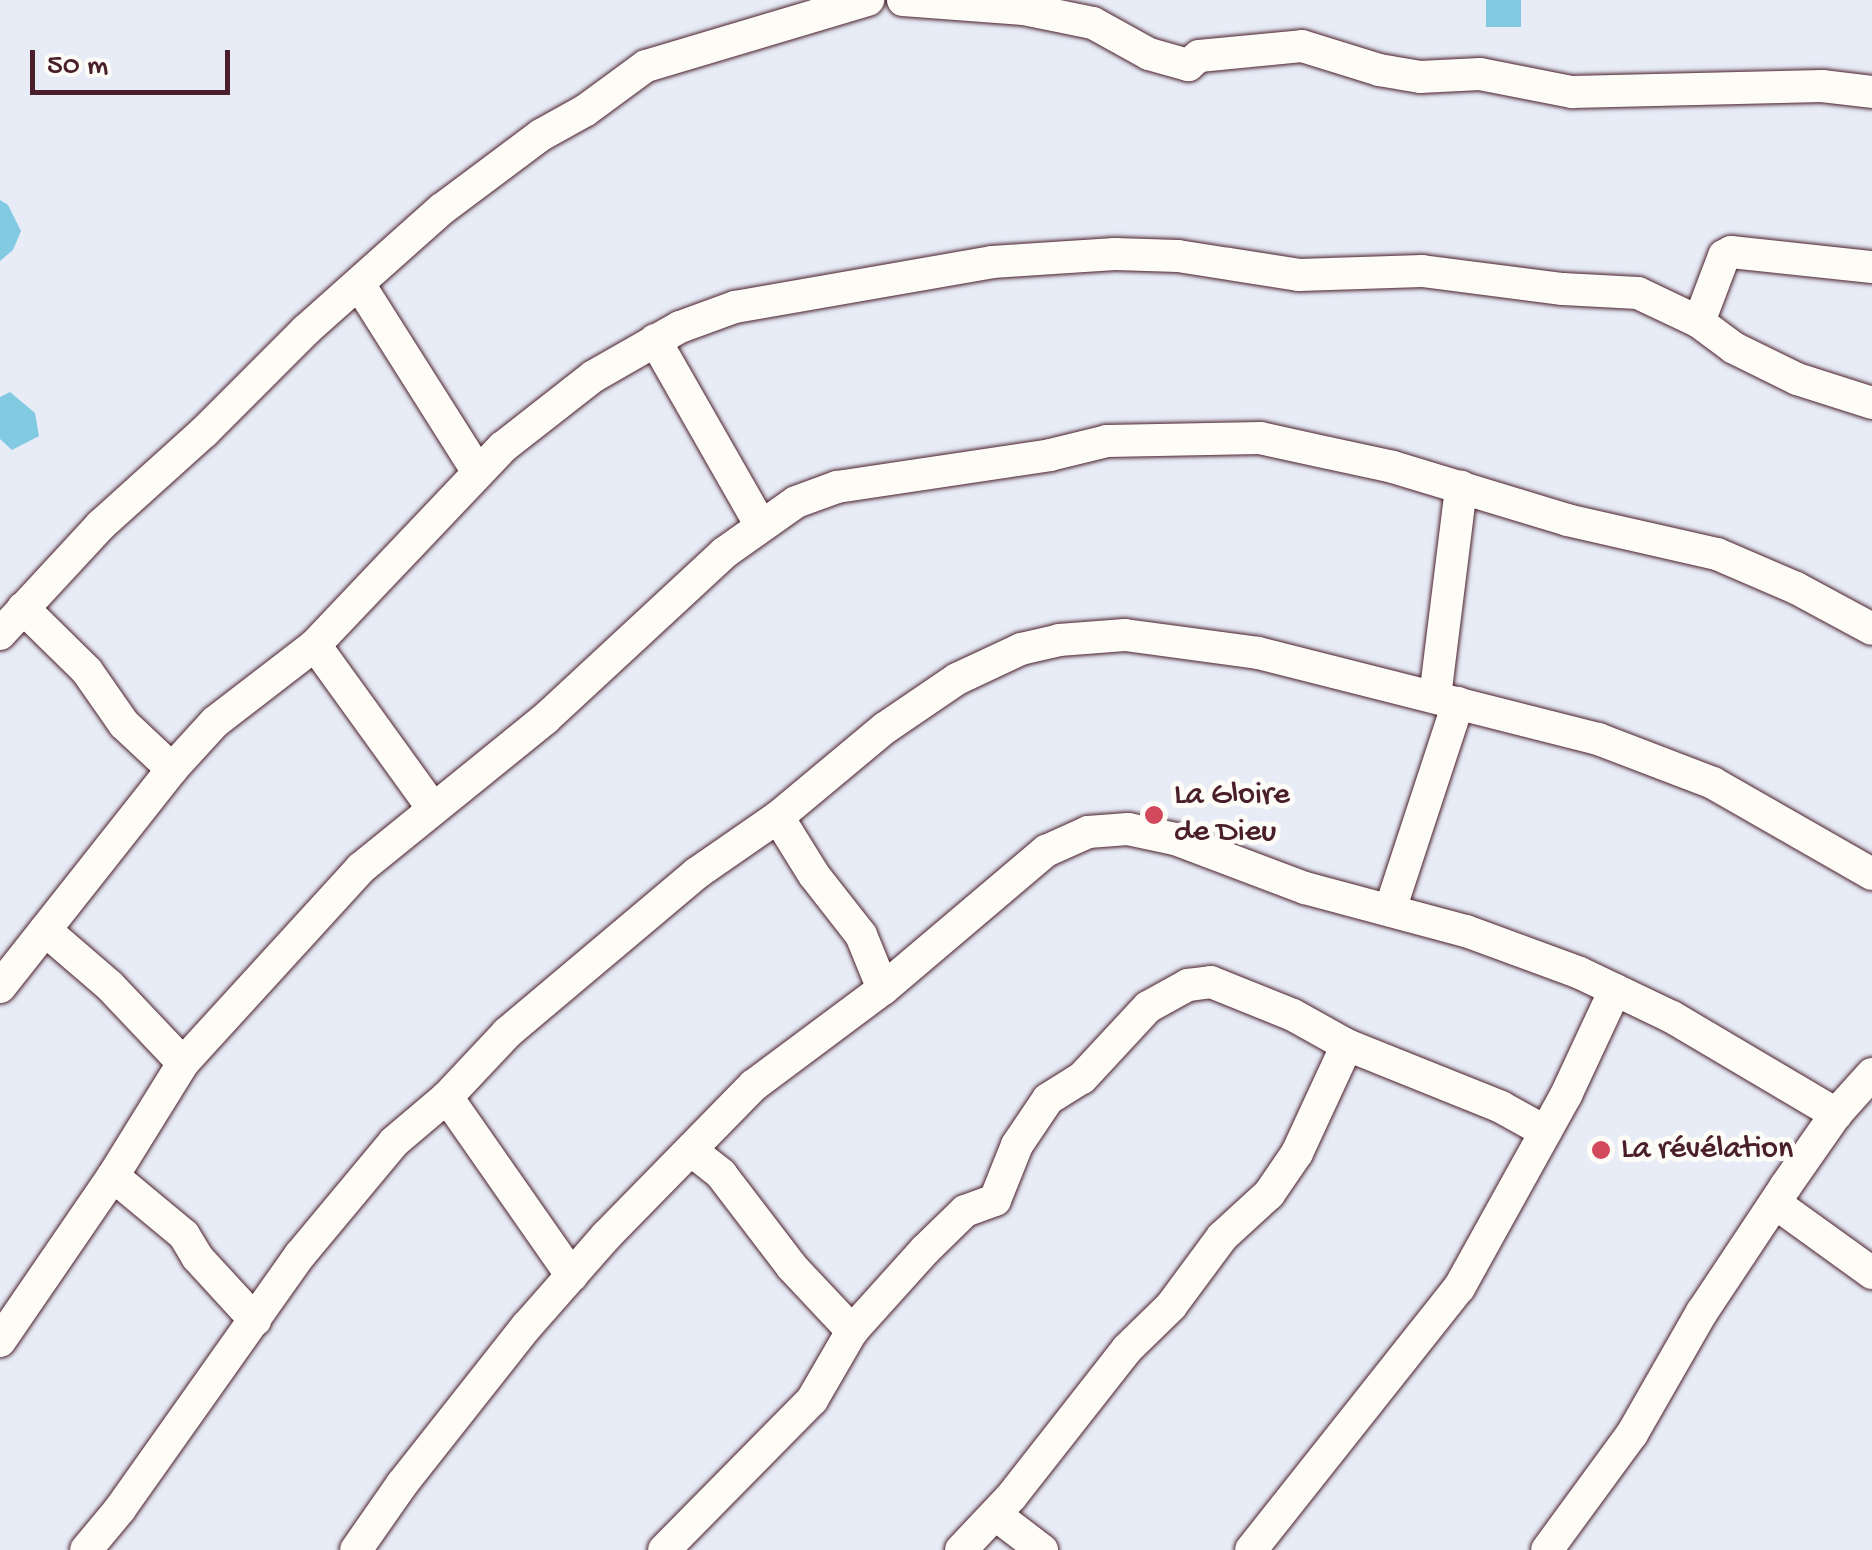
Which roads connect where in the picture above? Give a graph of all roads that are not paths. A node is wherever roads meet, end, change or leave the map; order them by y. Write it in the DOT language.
graph roads {
  1 [pos="868,0"];
  2 [pos="903,0"];
  3 [pos="1872,92"];
  4 [pos="1872,266"];
  5 [pos="359,284"];
  6 [pos="1700,322"];
  7 [pos="655,340"];
  8 [pos="1872,403"];
  9 [pos="478,472"];
  10 [pos="1462,486"];
  11 [pos="761,526"];
  12 [pos="23,608"];
  13 [pos="1872,628"];
  14 [pos="0,634"];
  15 [pos="314,644"];
  16 [pos="1447,700"];
  17 [pos="172,769"];
  18 [pos="432,807"];
  19 [pos="778,817"];
  20 [pos="1868,862"];
  21 [pos="1390,910"];
  22 [pos="44,930"];
  23 [pos="0,986"];
  24 [pos="883,989"];
  25 [pos="1615,990"];
  26 [pos="1347,1044"];
  27 [pos="183,1063"];
  28 [pos="1872,1074"];
  29 [pos="447,1097"];
  30 [pos="1836,1114"];
  31 [pos="1546,1132"];
  32 [pos="692,1150"];
  33 [pos="113,1176"];
  34 [pos="1774,1203"];
  35 [pos="1872,1273"];
  36 [pos="572,1276"];
  37 [pos="255,1320"];
  38 [pos="852,1331"];
  39 [pos="0,1341"];
  40 [pos="996,1515"];
  41 [pos="686,1544"];
  42 [pos="86,1550"];
  43 [pos="356,1550"];
  44 [pos="961,1550"];
  45 [pos="1042,1550"];
  46 [pos="1251,1550"];
  47 [pos="1547,1550"];
  1 -- 5 [label="street"];
  2 -- 3 [label="street"];
  4 -- 6 [label="street"];
  5 -- 9 [label="street"];
  5 -- 12 [label="street"];
  6 -- 7 [label="street"];
  6 -- 8 [label="street"];
  7 -- 9 [label="street"];
  7 -- 11 [label="street"];
  9 -- 15 [label="street"];
  10 -- 11 [label="street"];
  10 -- 13 [label="street"];
  10 -- 16 [label="street"];
  11 -- 18 [label="street"];
  12 -- 14 [label="street"];
  12 -- 17 [label="street"];
  15 -- 17 [label="street"];
  15 -- 18 [label="street"];
  16 -- 19 [label="street"];
  16 -- 20 [label="street"];
  16 -- 21 [label="street"];
  17 -- 22 [label="street"];
  18 -- 27 [label="street"];
  19 -- 24 [label="street"];
  19 -- 29 [label="street"];
  21 -- 24 [label="street"];
  21 -- 25 [label="street"];
  22 -- 23 [label="street"];
  22 -- 27 [label="street"];
  24 -- 32 [label="street"];
  25 -- 30 [label="street"];
  25 -- 31 [label="street"];
  26 -- 31 [label="street"];
  26 -- 38 [label="street"];
  26 -- 40 [label="street"];
  27 -- 33 [label="street"];
  28 -- 30 [label="street"];
  29 -- 36 [label="street"];
  29 -- 37 [label="street"];
  30 -- 34 [label="street"];
  31 -- 46 [label="street"];
  32 -- 36 [label="street"];
  32 -- 38 [label="street"];
  33 -- 37 [label="street"];
  33 -- 39 [label="street"];
  34 -- 35 [label="street"];
  34 -- 47 [label="street"];
  36 -- 43 [label="street"];
  37 -- 42 [label="street"];
  38 -- 41 [label="street"];
  40 -- 44 [label="street"];
  40 -- 45 [label="street"];
}
